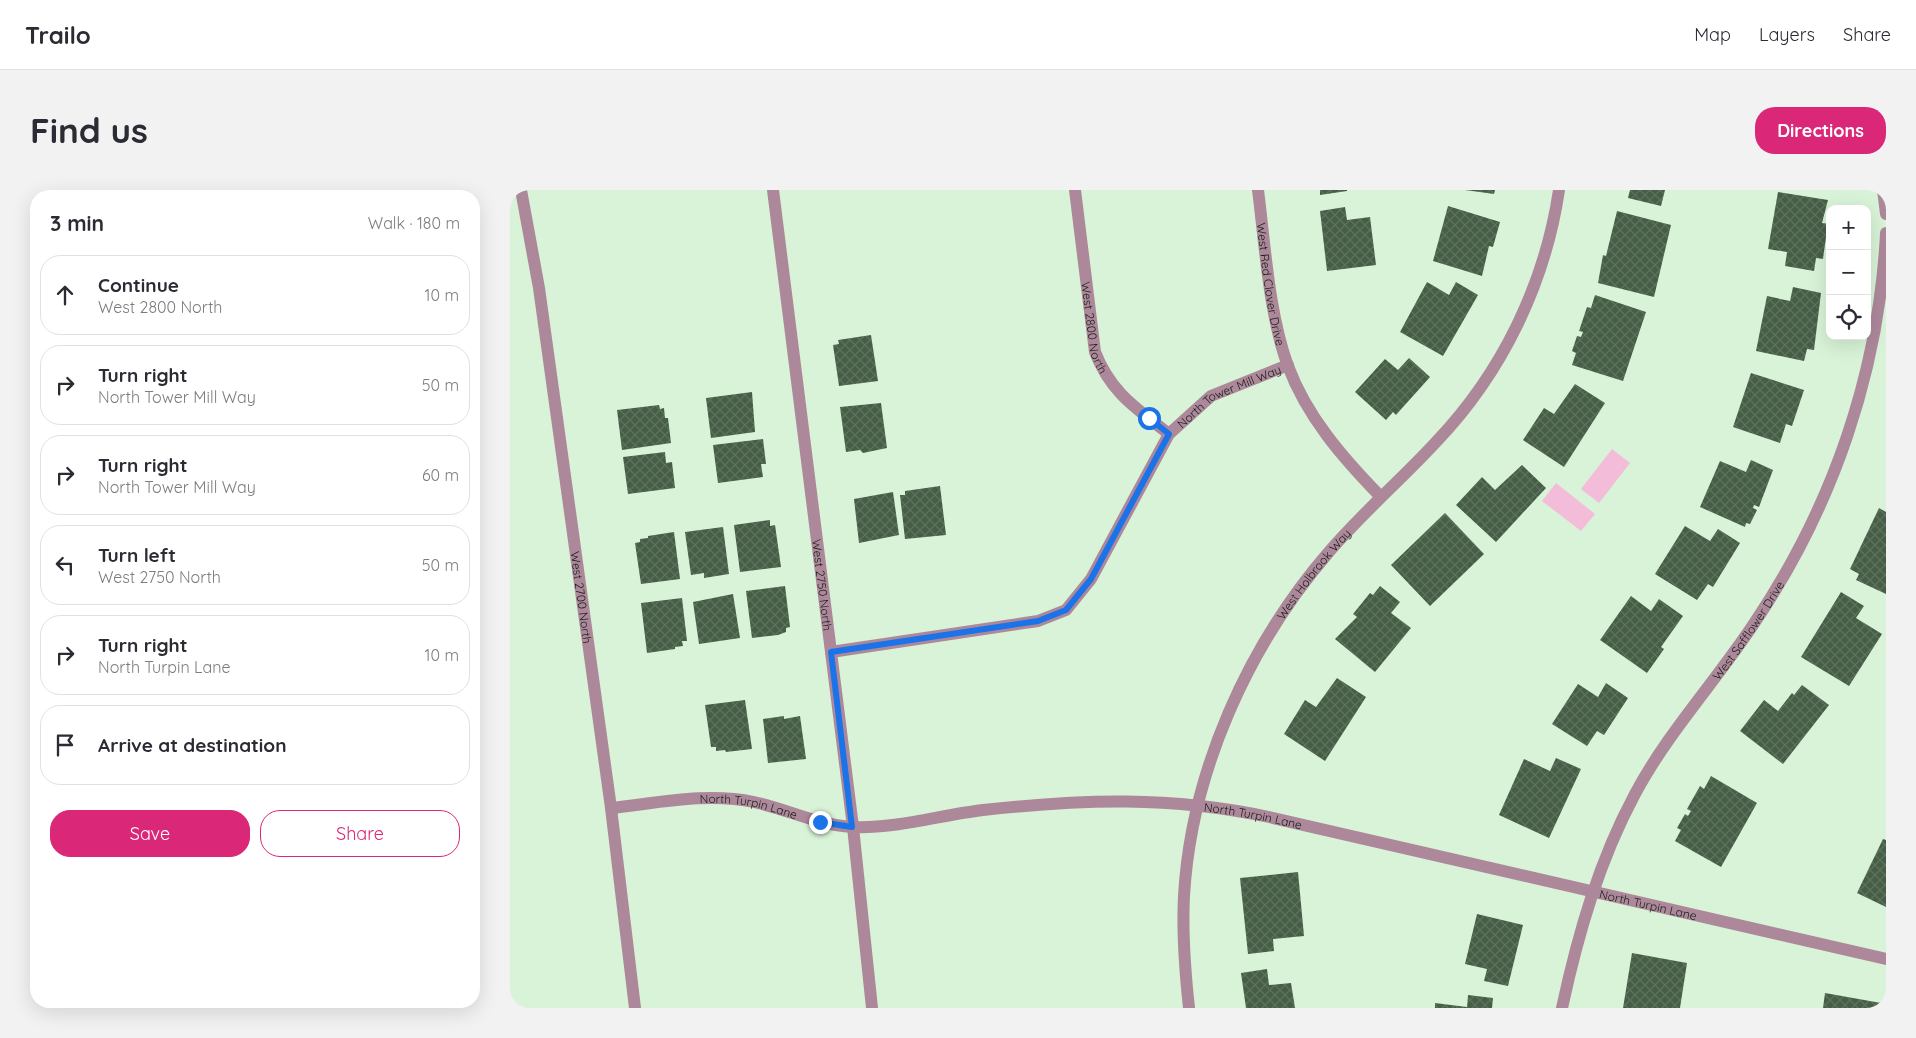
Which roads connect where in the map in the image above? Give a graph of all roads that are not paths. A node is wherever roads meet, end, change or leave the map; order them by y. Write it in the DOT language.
graph roads {
  1 [pos="521,190"];
  2 [pos="773,190"];
  3 [pos="1075,190"];
  4 [pos="1258,190"];
  5 [pos="1559,190"];
  6 [pos="1883,190"];
  7 [pos="1886,214"];
  8 [pos="1886,233"];
  9 [pos="1288,365"];
  10 [pos="1169,434"];
  11 [pos="1380,496"];
  12 [pos="831,652"];
  13 [pos="1198,806"];
  14 [pos="611,808"];
  15 [pos="852,827"];
  16 [pos="1592,892"];
  17 [pos="1886,959"];
  18 [pos="635,1008"];
  19 [pos="872,1008"];
  20 [pos="1189,1008"];
  21 [pos="1562,1008"];
  1 -- 14 [label="street, West 2700 North"];
  2 -- 12 [label="street, West 2750 North"];
  3 -- 10 [label="street, West 2800 North"];
  4 -- 9 [label="street, West Red Clover Drive"];
  5 -- 11 [label="street, West Holbrook Way"];
  6 -- 7 [label="street"];
  8 -- 16 [label="street, West Safflower Drive"];
  9 -- 10 [label="street, North Tower Mill Way"];
  9 -- 11 [label="street, West Red Clover Drive"];
  10 -- 12 [label="street, North Tower Mill Way"];
  11 -- 13 [label="street, West Holbrook Way"];
  12 -- 15 [label="street, West 2750 North"];
  13 -- 15 [label="street, North Turpin Lane"];
  13 -- 16 [label="street, North Turpin Lane"];
  13 -- 20 [label="street, West Holbrook Way"];
  14 -- 15 [label="street, North Turpin Lane"];
  14 -- 18 [label="street, West 2700 North"];
  15 -- 19 [label="street, West 2750 North"];
  16 -- 17 [label="street, North Turpin Lane"];
  16 -- 21 [label="street, West Safflower Drive"];
}
